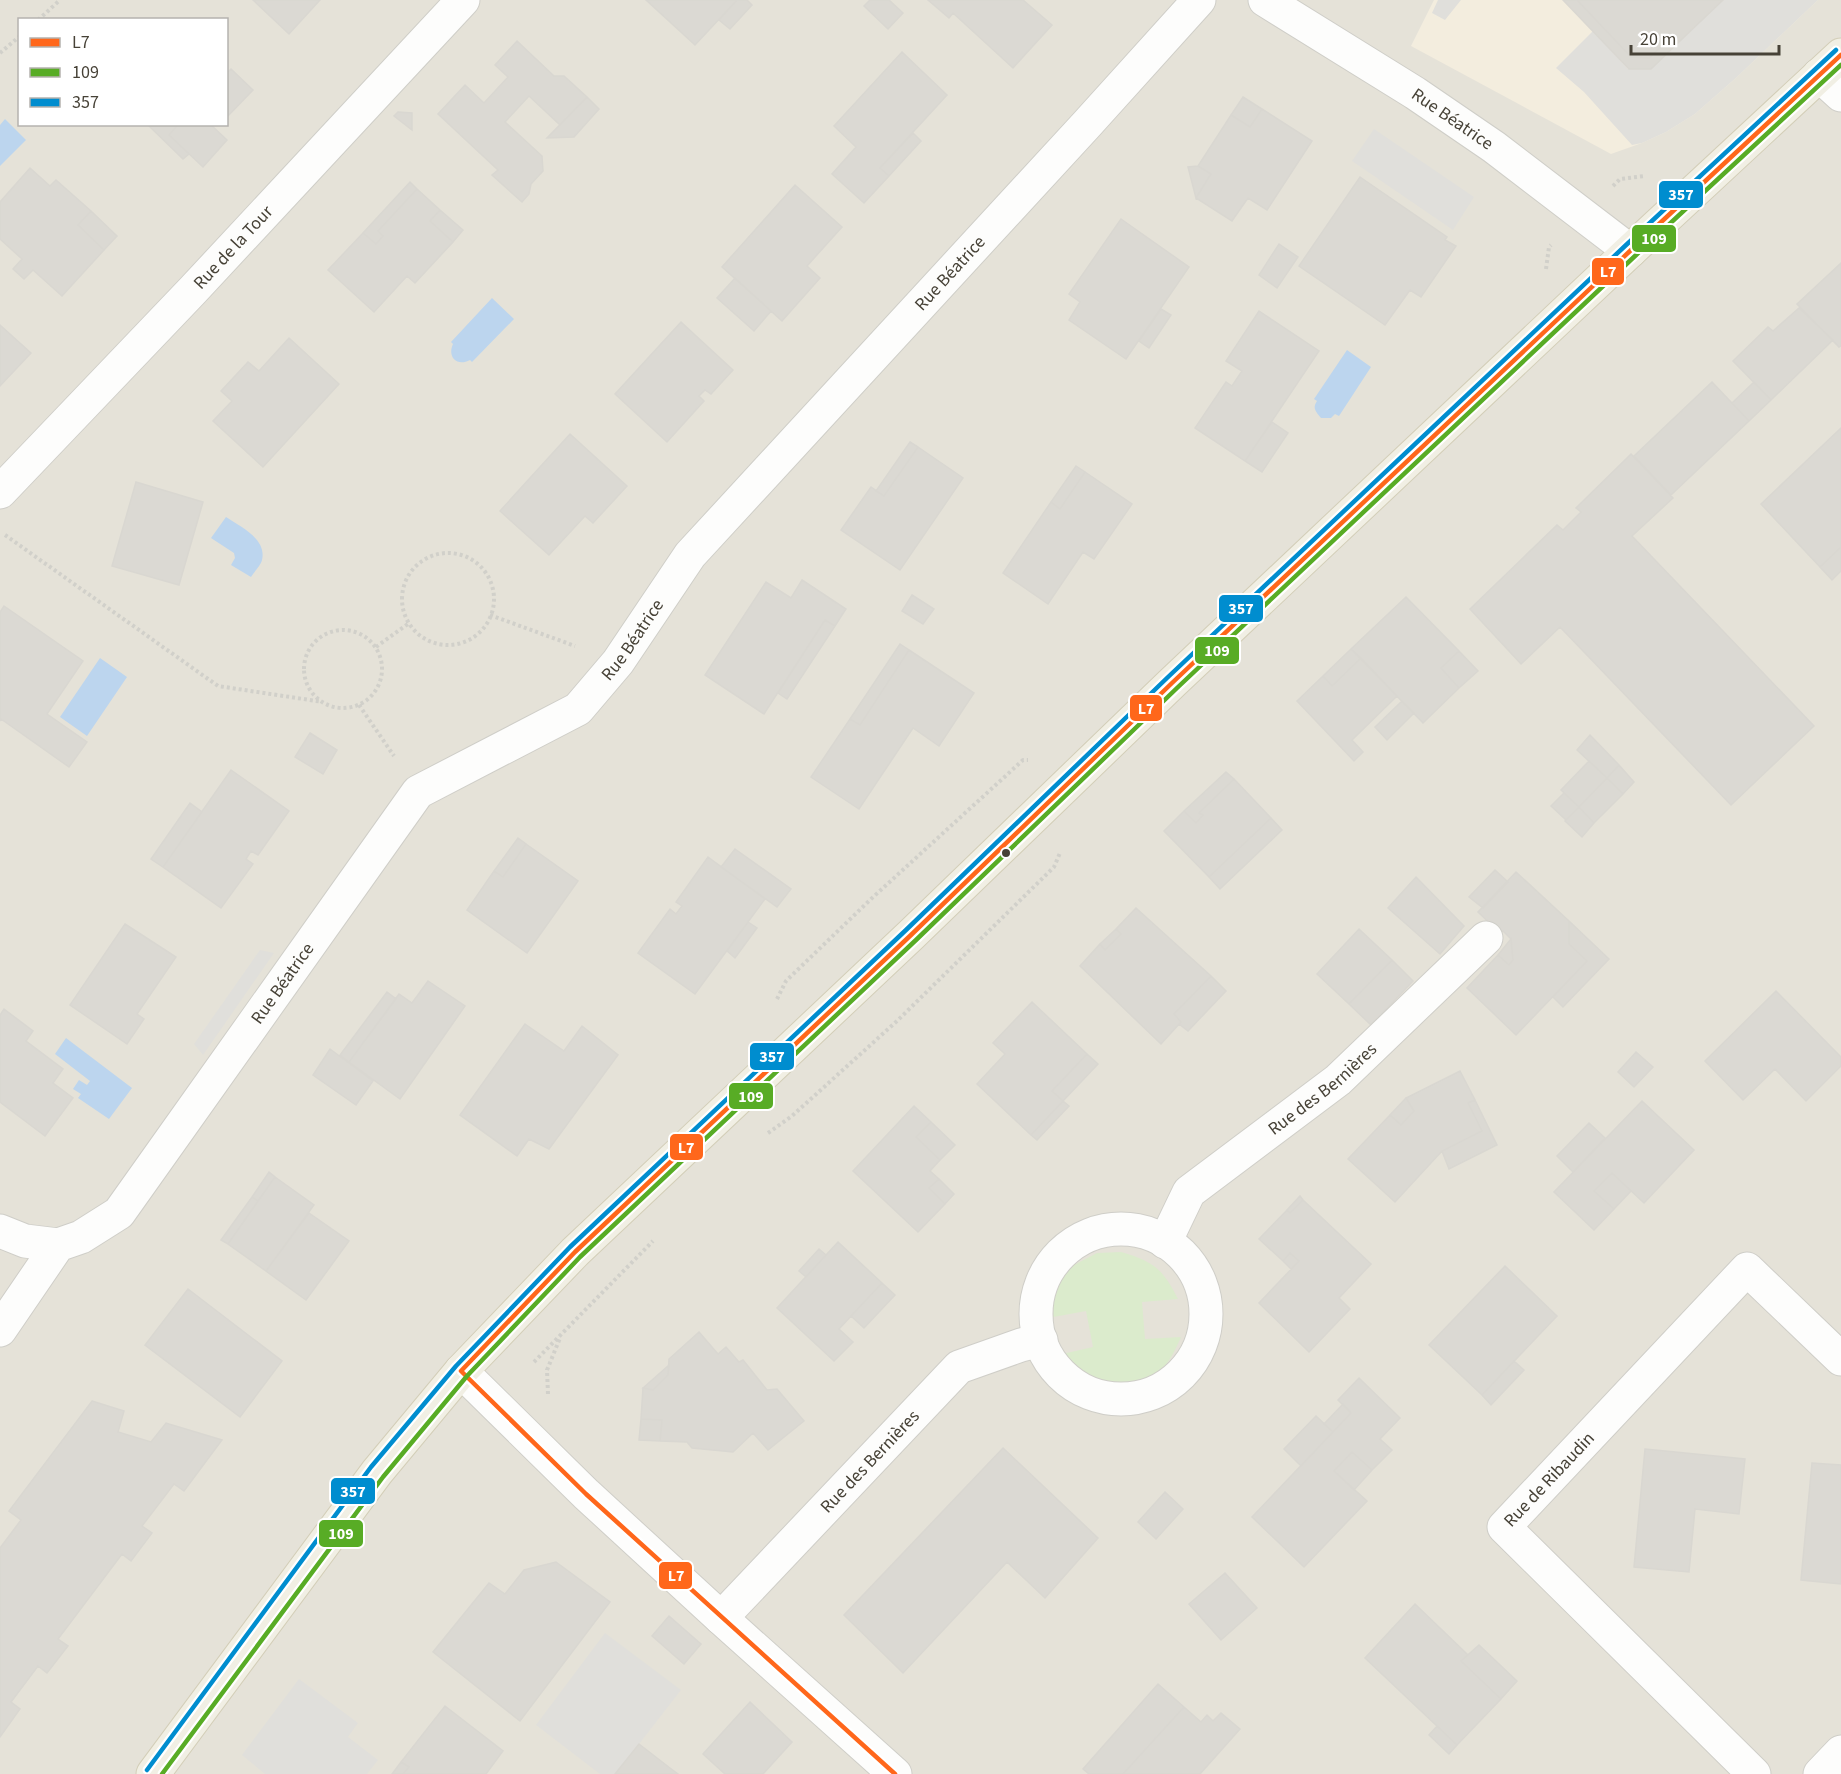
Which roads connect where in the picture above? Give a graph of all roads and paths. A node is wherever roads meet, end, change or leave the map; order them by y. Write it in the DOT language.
graph roads {
  1 [pos="60,0"];
  2 [pos="463,0"];
  3 [pos="1199,0"];
  4 [pos="1265,0"];
  5 [pos="40,18"];
  6 [pos="18,38"];
  7 [pos="0,53"];
  8 [pos="1834,75"];
  9 [pos="1630,251"];
  10 [pos="0,492"];
  11 [pos="0,532"];
  12 [pos="490,615"];
  13 [pos="408,624"];
  14 [pos="376,647"];
  15 [pos="618,662"];
  16 [pos="323,702"];
  17 [pos="359,705"];
  18 [pos="418,792"];
  19 [pos="1486,938"];
  20 [pos="0,1231"];
  21 [pos="1165,1242"];
  22 [pos="58,1245"];
  23 [pos="0,1330"];
  24 [pos="561,1335"];
  25 [pos="1041,1340"];
  26 [pos="1841,1359"];
  27 [pos="461,1371"];
  28 [pos="550,1402"];
  29 [pos="721,1618"];
  30 [pos="1841,1752"];
  31 [pos="153,1774"];
  32 [pos="896,1774"];
  33 [pos="1754,1774"];
  34 [pos="1820,1774"];
  1 -- 5 [label="path"];
  2 -- 10 [label="street, Rue de la Tour"];
  3 -- 15 [label="street, Rue Béatrice"];
  4 -- 9 [label="street, Rue Béatrice"];
  6 -- 7 [label="path"];
  8 -- 9 [label="main road"];
  9 -- 27 [label="main road"];
  11 -- 16 [label="path"];
  12 -- 13 [label="path"];
  12 -- 13 [label="path"];
  12 -- 15 [label="path"];
  13 -- 14 [label="path"];
  14 -- 16 [label="path"];
  14 -- 17 [label="path"];
  15 -- 18 [label="street, Rue Béatrice"];
  16 -- 17 [label="path"];
  17 -- 18 [label="path"];
  18 -- 22 [label="street, Rue Béatrice"];
  19 -- 21 [label="street, Rue des Bernières"];
  20 -- 22 [label="street, Rue Béatrice"];
  21 -- 25 [label="street"];
  21 -- 25 [label="street"];
  22 -- 23 [label="street"];
  24 -- 28 [label="path"];
  25 -- 29 [label="street, Rue des Bernières"];
  26 -- 33 [label="street, Rue de Ribaudin"];
  27 -- 29 [label="street"];
  27 -- 31 [label="main road"];
  29 -- 32 [label="street"];
  30 -- 34 [label="street"];
}
